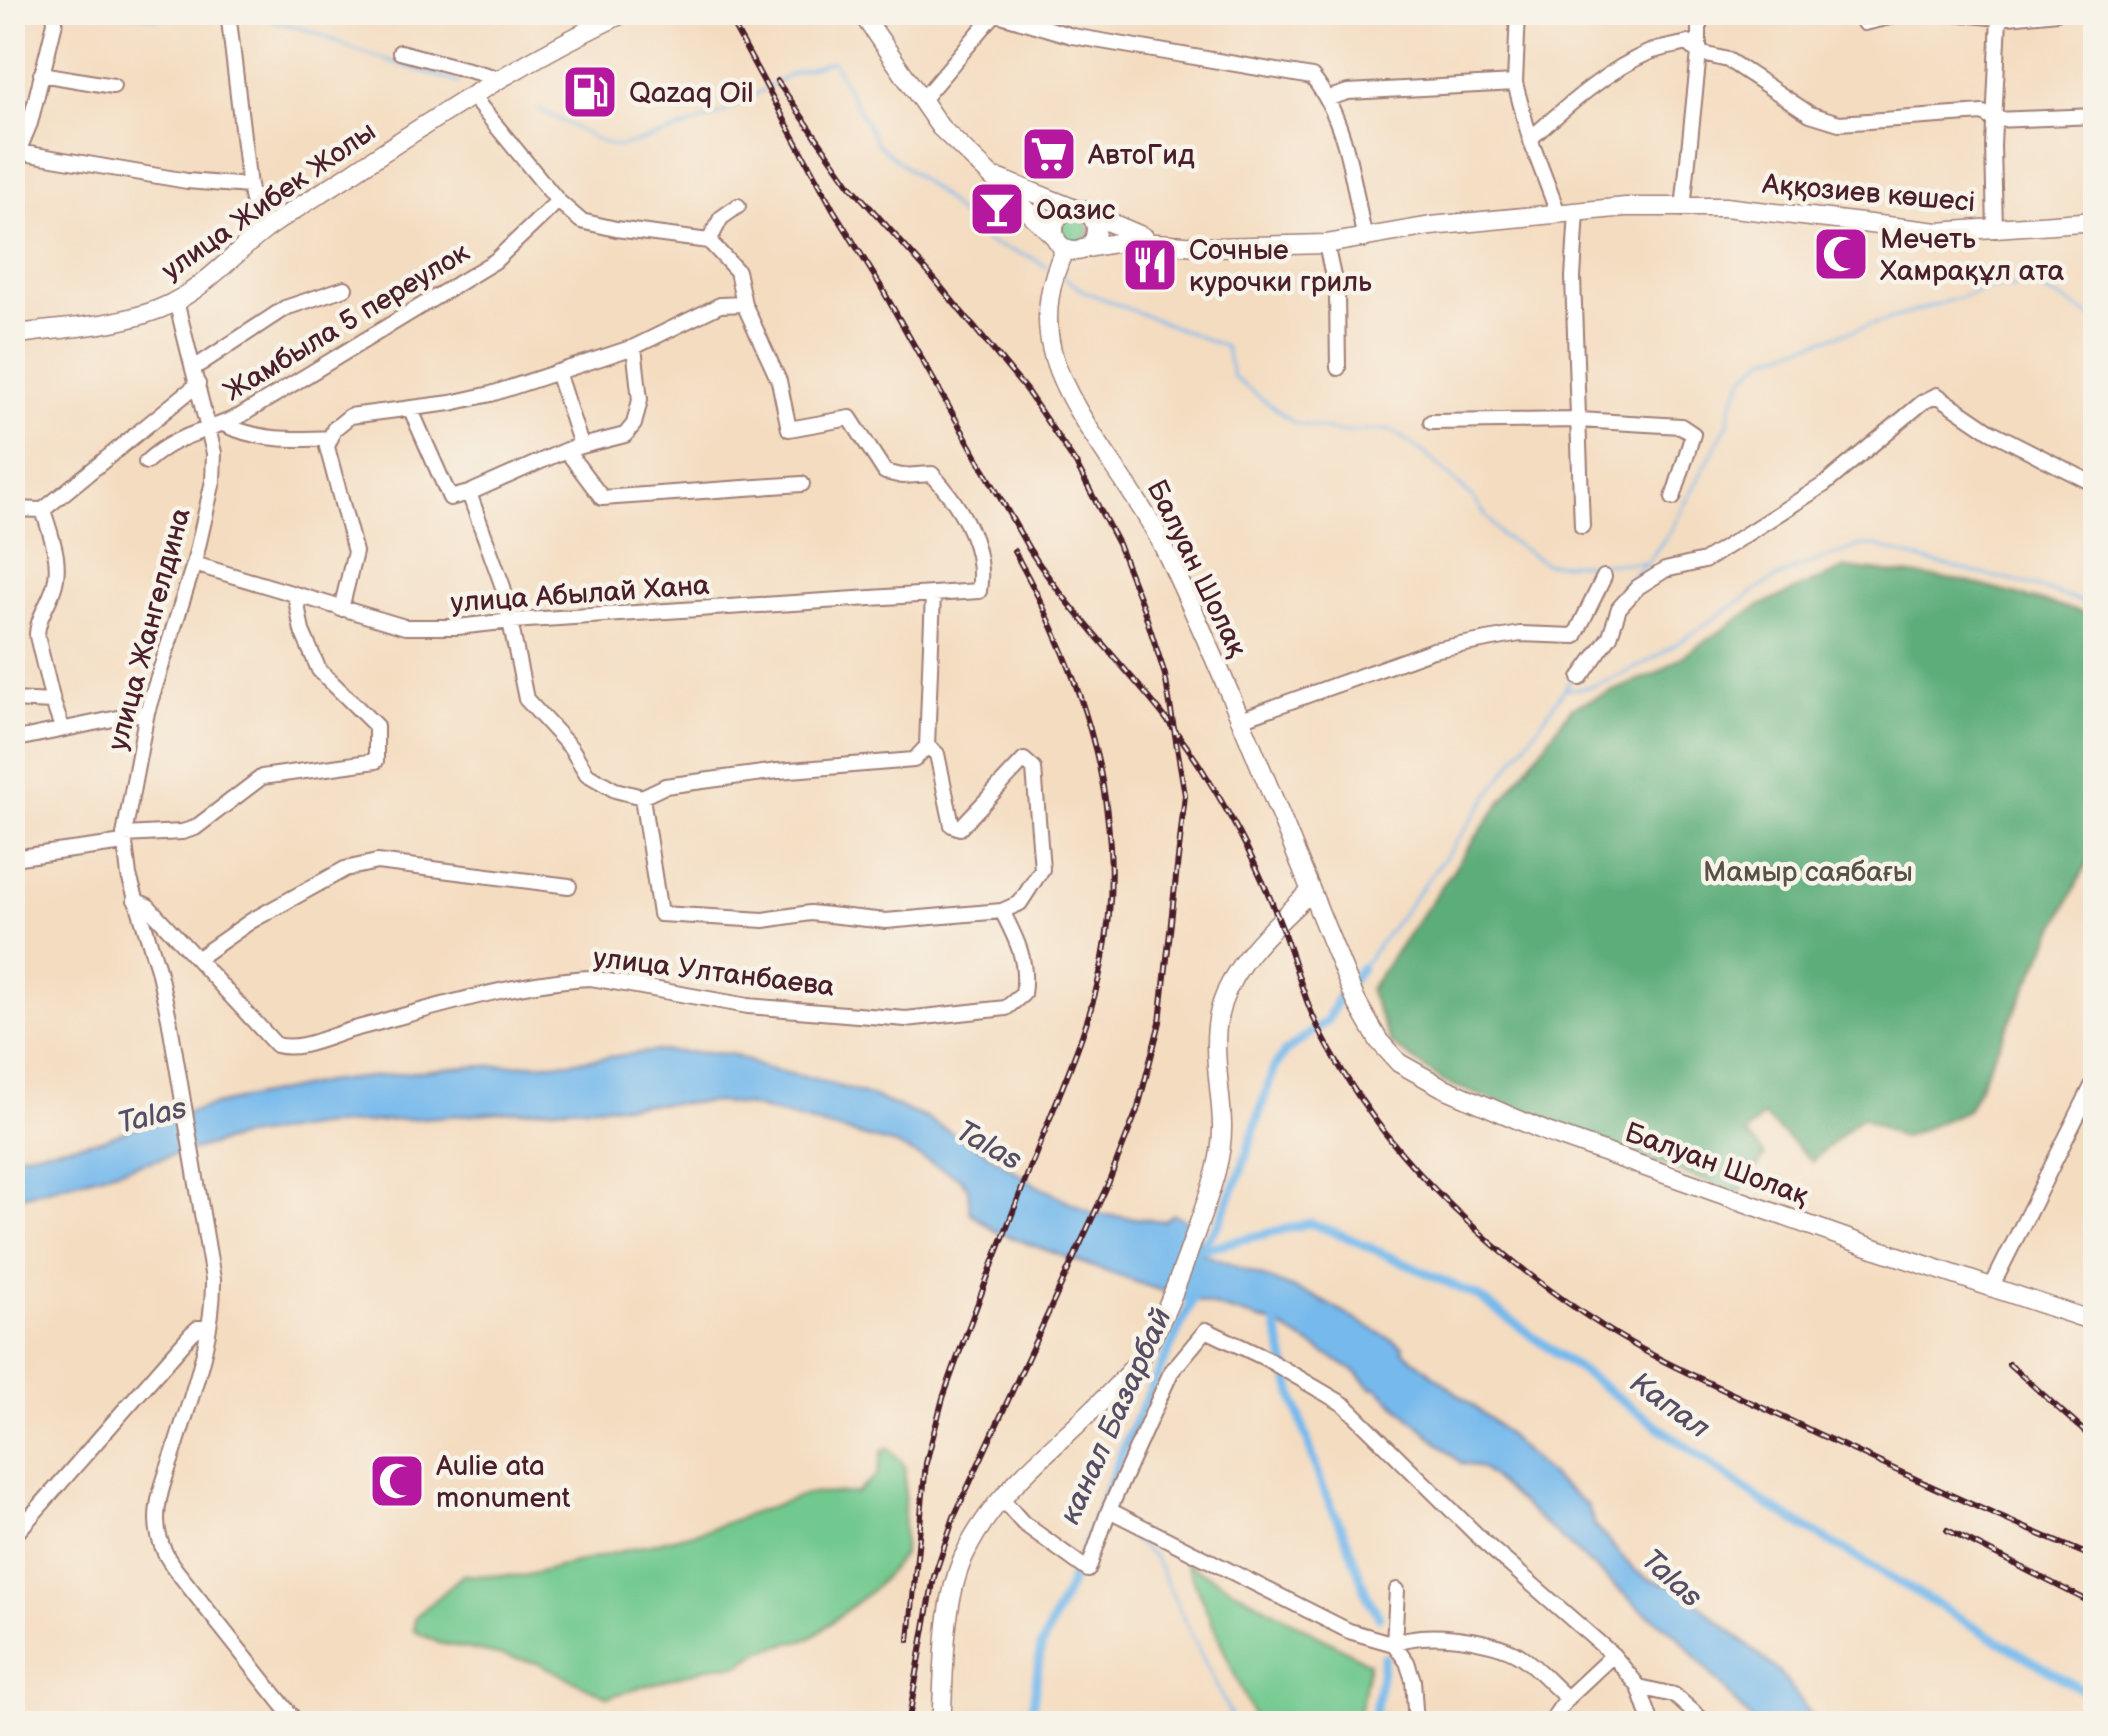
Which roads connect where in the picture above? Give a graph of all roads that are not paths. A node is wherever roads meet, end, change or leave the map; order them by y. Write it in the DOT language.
graph roads {
  1 [pos="54,12"];
  2 [pos="228,12"];
  3 [pos="614,12"];
  4 [pos="626,12"];
  5 [pos="861,12"];
  6 [pos="1518,12"];
  7 [pos="1699,12"];
  8 [pos="1924,12"];
  9 [pos="1944,12"];
  10 [pos="2057,12"];
  11 [pos="992,14"];
  12 [pos="2010,16"];
  13 [pos="1864,23"];
  14 [pos="589,29"];
  15 [pos="400,52"];
  16 [pos="1699,53"];
  17 [pos="42,74"];
  18 [pos="498,78"];
  19 [pos="1515,83"];
  20 [pos="113,86"];
  21 [pos="470,95"];
  22 [pos="1329,98"];
  23 [pos="921,101"];
  24 [pos="2096,116"];
  25 [pos="1994,120"];
  26 [pos="1530,139"];
  27 [pos="15,158"];
  28 [pos="986,171"];
  29 [pos="249,186"];
  30 [pos="558,201"];
  31 [pos="738,206"];
  32 [pos="1683,209"];
  33 [pos="1082,211"];
  34 [pos="1568,212"];
  35 [pos="2096,221"];
  36 [pos="264,230"];
  37 [pos="1994,230"];
  38 [pos="1365,240"];
  39 [pos="708,241"];
  40 [pos="1158,242"];
  41 [pos="1326,244"];
  42 [pos="1068,245"];
  43 [pos="344,288"];
  44 [pos="176,301"];
  45 [pos="744,304"];
  46 [pos="12,335"];
  47 [pos="634,347"];
  48 [pos="194,368"];
  49 [pos="1338,368"];
  50 [pos="557,372"];
  51 [pos="198,384"];
  52 [pos="410,408"];
  53 [pos="1579,420"];
  54 [pos="1431,422"];
  55 [pos="216,427"];
  56 [pos="333,434"];
  57 [pos="573,447"];
  58 [pos="146,462"];
  59 [pos="802,484"];
  60 [pos="2096,485"];
  61 [pos="469,493"];
  62 [pos="1673,498"];
  63 [pos="12,509"];
  64 [pos="43,510"];
  65 [pos="1582,526"];
  66 [pos="194,564"];
  67 [pos="1604,576"];
  68 [pos="295,594"];
  69 [pos="933,594"];
  70 [pos="341,610"];
  71 [pos="512,621"];
  72 [pos="1580,678"];
  73 [pos="12,700"];
  74 [pos="53,702"];
  75 [pos="147,712"];
  76 [pos="1241,719"];
  77 [pos="62,728"];
  78 [pos="12,740"];
  79 [pos="927,746"];
  80 [pos="642,796"];
  81 [pos="124,839"];
  82 [pos="12,858"];
  83 [pos="569,886"];
  84 [pos="1312,891"];
  85 [pos="136,900"];
  86 [pos="1002,911"];
  87 [pos="198,958"];
  88 [pos="2096,1078"];
  89 [pos="1992,1286"];
  90 [pos="2096,1322"];
  91 [pos="209,1327"];
  92 [pos="1002,1499"];
  93 [pos="1109,1510"];
  94 [pos="12,1538"];
  95 [pos="1397,1590"];
  96 [pos="1394,1644"];
  97 [pos="1614,1655"];
  98 [pos="1638,1686"];
  99 [pos="1566,1698"];
  100 [pos="298,1724"];
  101 [pos="940,1724"];
  102 [pos="1416,1724"];
  103 [pos="1549,1724"];
  104 [pos="1652,1724"];
  105 [pos="1707,1724"];
  1 -- 17 [label="street"];
  2 -- 29 [label="street"];
  3 -- 14 [label="main road, улица Жибек Жолы"];
  4 -- 14 [label="main road, улица Жибек Жолы"];
  5 -- 23 [label="main road"];
  6 -- 19 [label="street"];
  7 -- 16 [label="street"];
  8 -- 13 [label="street"];
  9 -- 12 [label="street"];
  10 -- 12 [label="street"];
  11 -- 22 [label="street"];
  11 -- 23 [label="street"];
  12 -- 25 [label="street"];
  14 -- 18 [label="main road, улица Жибек Жолы"];
  15 -- 18 [label="street"];
  16 -- 25 [label="street"];
  16 -- 26 [label="street"];
  16 -- 32 [label="street"];
  17 -- 20 [label="street"];
  17 -- 27 [label="street"];
  18 -- 21 [label="main road, улица Жибек Жолы"];
  19 -- 22 [label="street"];
  19 -- 26 [label="street"];
  21 -- 30 [label="street"];
  21 -- 36 [label="main road, улица Жибек Жолы"];
  22 -- 38 [label="street"];
  23 -- 28 [label="main road"];
  24 -- 25 [label="street"];
  25 -- 37 [label="street"];
  26 -- 34 [label="street"];
  27 -- 29 [label="street"];
  28 -- 33 [label="main road, Аққозиев көшесі"];
  28 -- 42 [label="main road"];
  29 -- 36 [label="street"];
  30 -- 39 [label="street"];
  30 -- 55 [label="street, Жамбыла 5 переулок"];
  31 -- 39 [label="street"];
  32 -- 34 [label="main road, Аққозиев көшесі"];
  32 -- 37 [label="main road, Аққозиев көшесі"];
  33 -- 40 [label="main road, Аққозиев көшесі"];
  33 -- 42 [label="main road"];
  33 -- 42 [label="main road"];
  34 -- 38 [label="main road, Аққозиев көшесі"];
  34 -- 53 [label="street"];
  35 -- 37 [label="main road, Аққозиев көшесі"];
  36 -- 44 [label="main road, улица Жибек Жолы"];
  38 -- 41 [label="main road, Аққозиев көшесі"];
  39 -- 45 [label="street"];
  40 -- 41 [label="main road, Аққозиев көшесі"];
  40 -- 42 [label="main road, Аққозиев көшесі"];
  41 -- 49 [label="street"];
  42 -- 76 [label="main road, Балуан Шолақ"];
  43 -- 48 [label="street"];
  44 -- 46 [label="main road, улица Жибек Жолы"];
  44 -- 48 [label="street, улица Жангелдина"];
  45 -- 47 [label="street"];
  45 -- 69 [label="street, улица Абылай Хана"];
  47 -- 50 [label="street"];
  47 -- 57 [label="street"];
  48 -- 51 [label="street, улица Жангелдина"];
  50 -- 52 [label="street"];
  50 -- 57 [label="street"];
  51 -- 55 [label="street, улица Жангелдина"];
  51 -- 64 [label="street"];
  52 -- 56 [label="street"];
  52 -- 61 [label="street"];
  53 -- 54 [label="street"];
  53 -- 62 [label="street"];
  53 -- 65 [label="street"];
  55 -- 56 [label="street"];
  55 -- 58 [label="street, Жамбыла 5 переулок"];
  55 -- 66 [label="street, улица Жангелдина"];
  56 -- 70 [label="street"];
  57 -- 59 [label="street"];
  57 -- 61 [label="street"];
  60 -- 72 [label="street"];
  61 -- 71 [label="street"];
  63 -- 64 [label="street"];
  64 -- 74 [label="street"];
  66 -- 68 [label="street, улица Абылай Хана"];
  66 -- 75 [label="street, улица Жангелдина"];
  67 -- 76 [label="street"];
  68 -- 70 [label="street, улица Абылай Хана"];
  68 -- 81 [label="street"];
  69 -- 71 [label="street, улица Абылай Хана"];
  69 -- 79 [label="street"];
  70 -- 71 [label="street, улица Абылай Хана"];
  71 -- 80 [label="street"];
  73 -- 74 [label="street"];
  74 -- 77 [label="street"];
  75 -- 77 [label="street"];
  75 -- 81 [label="street, улица Жангелдина"];
  76 -- 84 [label="main road, Балуан Шолақ"];
  77 -- 78 [label="street"];
  79 -- 80 [label="street"];
  79 -- 86 [label="street"];
  80 -- 86 [label="street"];
  81 -- 82 [label="street"];
  81 -- 85 [label="street, улица Жангелдина"];
  83 -- 87 [label="street"];
  84 -- 89 [label="main road, Балуан Шолақ"];
  84 -- 92 [label="main road"];
  85 -- 87 [label="street, улица Ултанбаева"];
  85 -- 91 [label="street, улица Жангелдина"];
  86 -- 87 [label="street, улица Ултанбаева"];
  88 -- 89 [label="street"];
  89 -- 90 [label="main road, Балуан Шолақ"];
  91 -- 94 [label="street"];
  91 -- 100 [label="street, улица Жангелдина"];
  92 -- 93 [label="street"];
  92 -- 101 [label="main road"];
  93 -- 96 [label="street"];
  93 -- 97 [label="street"];
  95 -- 96 [label="street"];
  96 -- 99 [label="street"];
  96 -- 102 [label="street"];
  97 -- 98 [label="street"];
  97 -- 99 [label="street"];
  98 -- 104 [label="street"];
  98 -- 105 [label="street"];
  99 -- 103 [label="street"];
}
